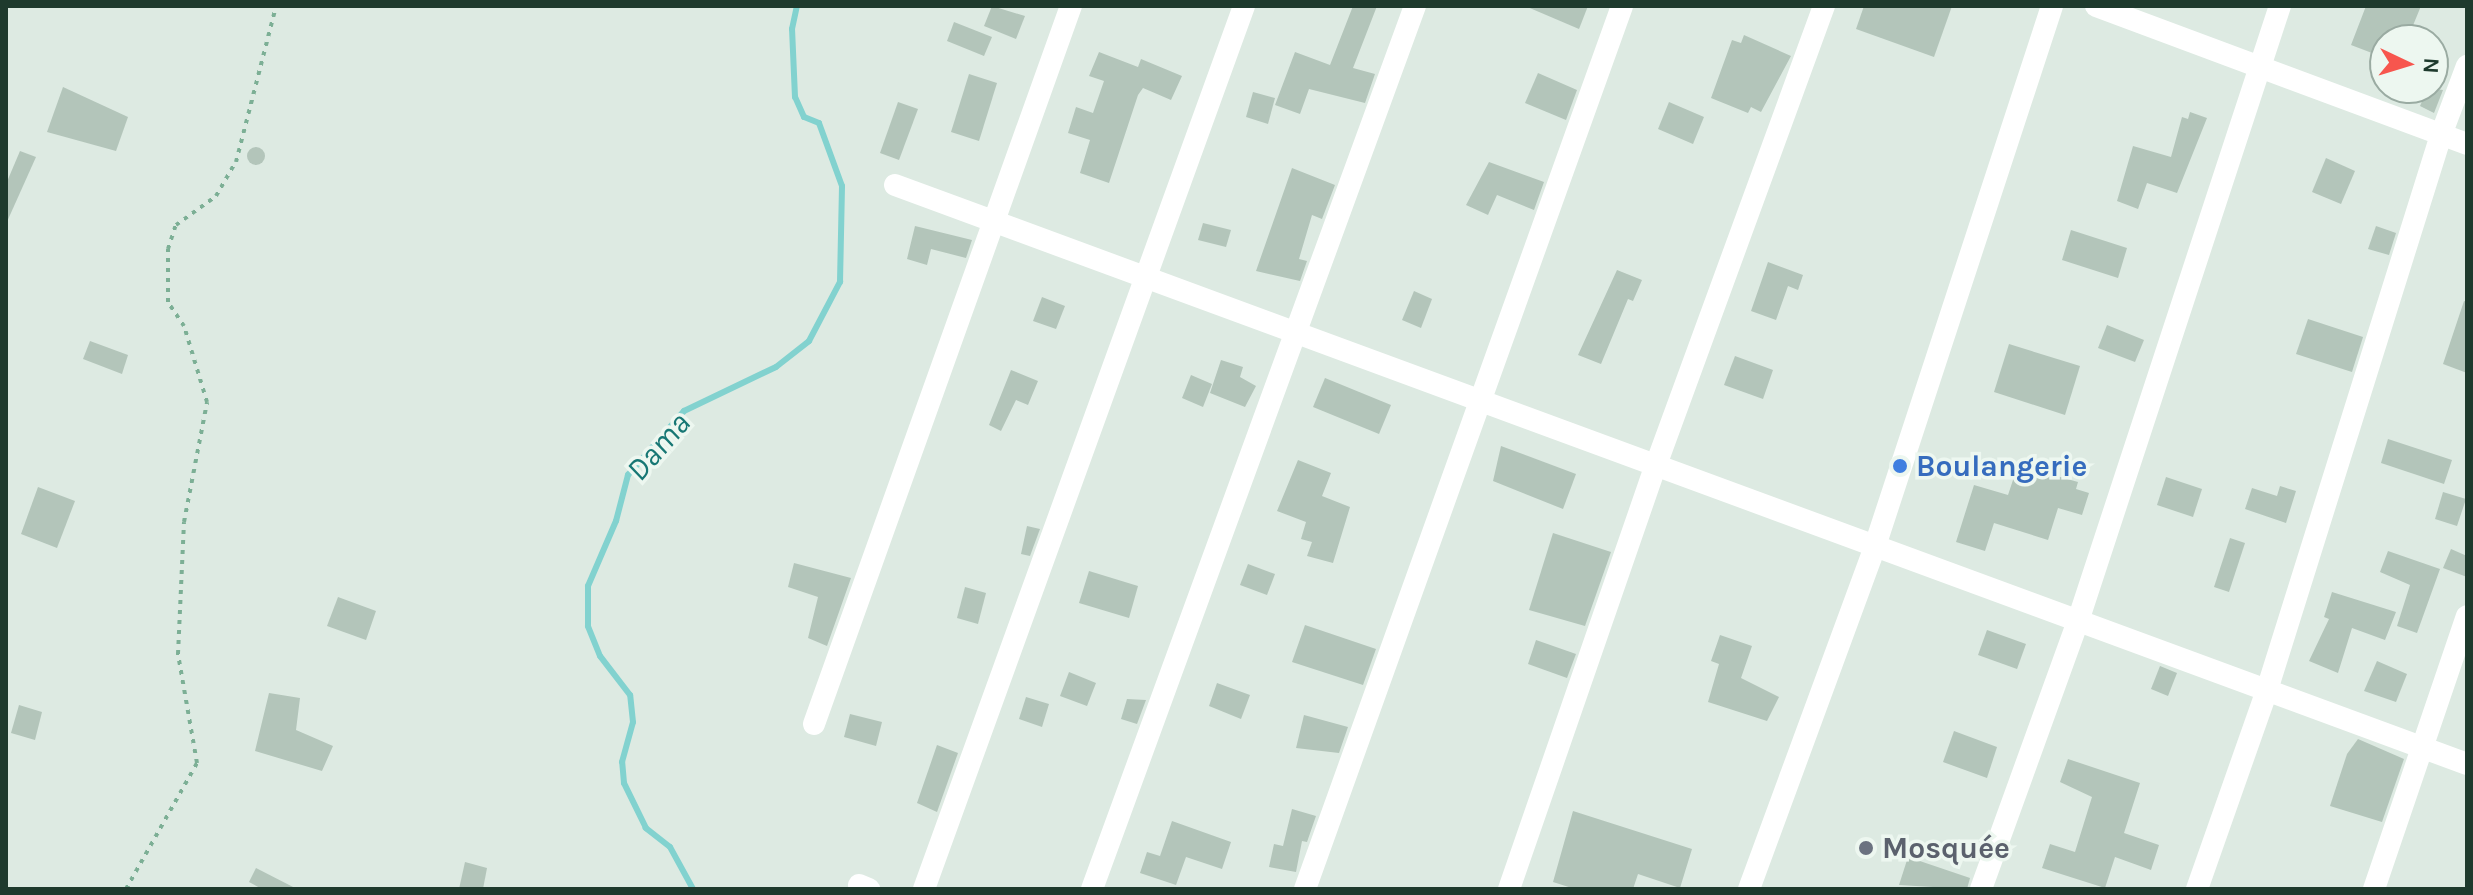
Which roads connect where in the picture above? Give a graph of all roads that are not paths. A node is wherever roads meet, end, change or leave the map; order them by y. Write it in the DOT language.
graph roads {
  1 [pos="1071,6"];
  2 [pos="1244,6"];
  3 [pos="1415,6"];
  4 [pos="1622,6"];
  5 [pos="1824,6"];
  6 [pos="2052,6"];
  7 [pos="2096,6"];
  8 [pos="2280,6"];
  9 [pos="2257,66"];
  10 [pos="2467,66"];
  11 [pos="2441,135"];
  12 [pos="2467,144"];
  13 [pos="895,185"];
  14 [pos="994,222"];
  15 [pos="1142,276"];
  16 [pos="1296,332"];
  17 [pos="1480,400"];
  18 [pos="1656,465"];
  19 [pos="1875,546"];
  20 [pos="2467,616"];
  21 [pos="2078,621"];
  22 [pos="2267,690"];
  23 [pos="814,724"];
  24 [pos="2425,748"];
  25 [pos="2467,764"];
  26 [pos="924,889"];
  27 [pos="1092,889"];
  28 [pos="1305,889"];
  29 [pos="1509,889"];
  30 [pos="1749,889"];
  31 [pos="1981,889"];
  32 [pos="2197,889"];
  33 [pos="2374,889"];
  1 -- 14 [label="street"];
  2 -- 15 [label="street"];
  3 -- 16 [label="street"];
  4 -- 17 [label="street"];
  5 -- 18 [label="street"];
  6 -- 19 [label="street"];
  7 -- 9 [label="street"];
  8 -- 9 [label="street"];
  9 -- 11 [label="street"];
  9 -- 21 [label="street"];
  10 -- 11 [label="street"];
  11 -- 12 [label="street"];
  11 -- 22 [label="street"];
  13 -- 14 [label="street"];
  14 -- 15 [label="street"];
  14 -- 23 [label="street"];
  15 -- 16 [label="street"];
  15 -- 26 [label="street"];
  16 -- 17 [label="street"];
  16 -- 27 [label="street"];
  17 -- 18 [label="street"];
  17 -- 28 [label="street"];
  18 -- 19 [label="street"];
  18 -- 29 [label="street"];
  19 -- 21 [label="street"];
  19 -- 30 [label="street"];
  20 -- 24 [label="street"];
  21 -- 22 [label="street"];
  21 -- 31 [label="street"];
  22 -- 24 [label="street"];
  22 -- 32 [label="street"];
  24 -- 25 [label="street"];
  24 -- 33 [label="street"];
}
